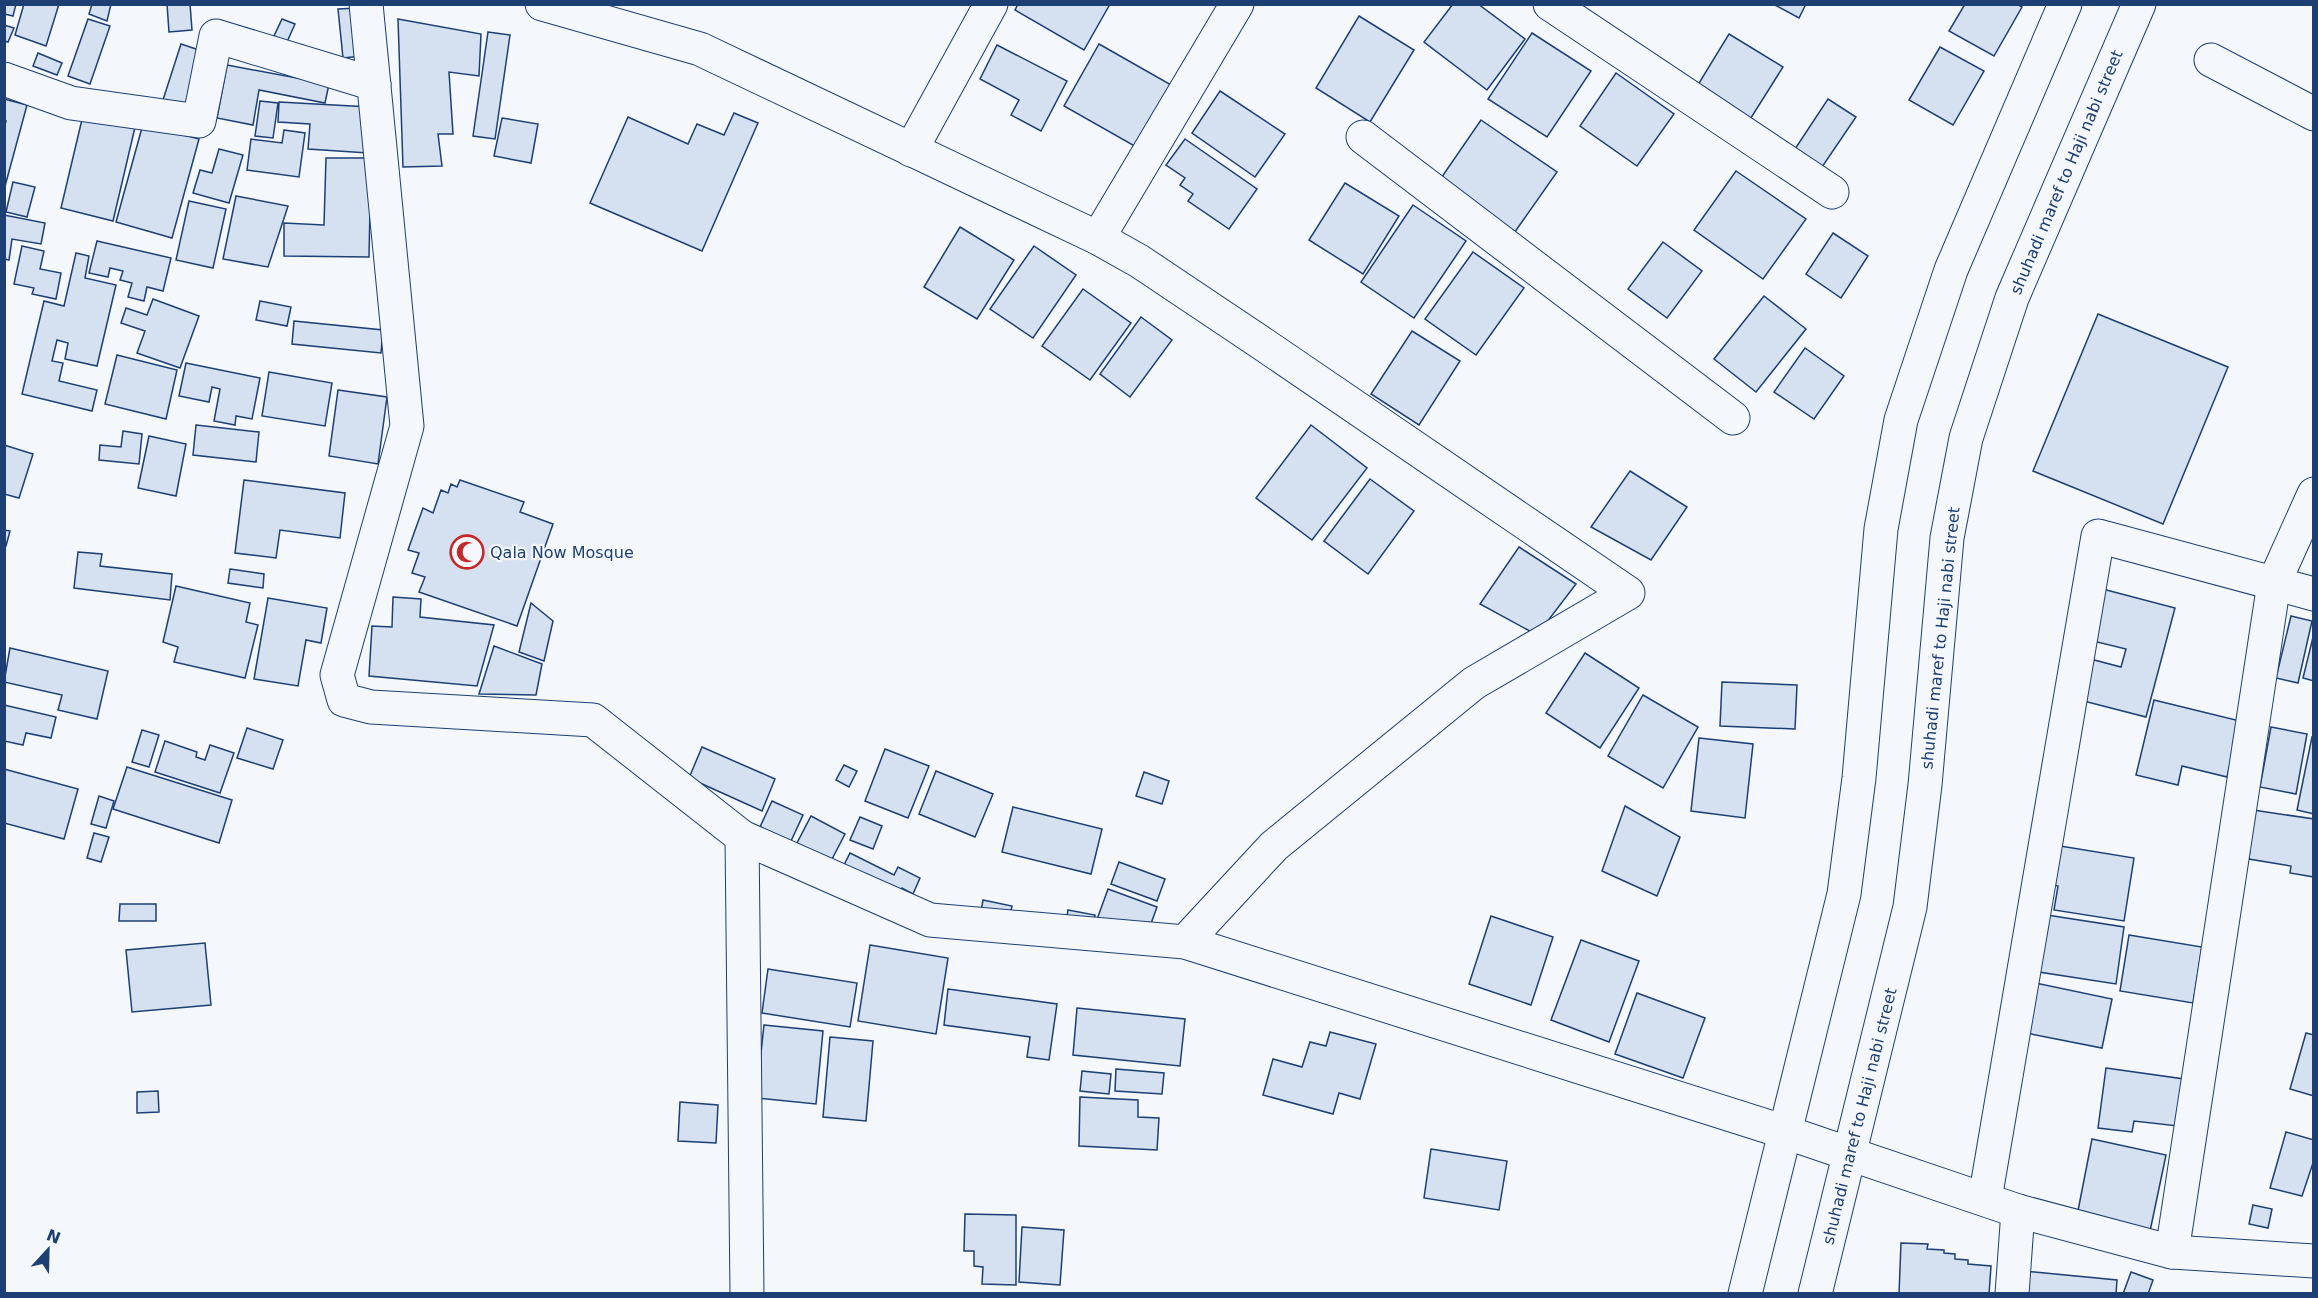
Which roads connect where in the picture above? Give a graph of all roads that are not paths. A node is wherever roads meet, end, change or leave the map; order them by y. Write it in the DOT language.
graph roads {
  1 [pos="366,4"];
  2 [pos="542,4"];
  3 [pos="991,4"];
  4 [pos="1237,4"];
  5 [pos="1551,4"];
  6 [pos="2066,4"];
  7 [pos="2139,4"];
  8 [pos="2211,60"];
  9 [pos="4,79"];
  10 [pos="374,84"];
  11 [pos="2313,114"];
  12 [pos="1363,137"];
  13 [pos="912,150"];
  14 [pos="1832,192"];
  15 [pos="1098,238"];
  16 [pos="1733,418"];
  17 [pos="2313,494"];
  18 [pos="2274,583"];
  19 [pos="2313,594"];
  20 [pos="742,837"];
  21 [pos="1185,942"];
  22 [pos="1785,1132"];
  23 [pos="1850,1154"];
  24 [pos="1984,1198"];
  25 [pos="2018,1211"];
  26 [pos="2172,1252"];
  27 [pos="2313,1261"];
  28 [pos="747,1293"];
  29 [pos="1745,1293"];
  30 [pos="1815,1293"];
  31 [pos="2012,1293"];
  1 -- 10 [label="street"];
  2 -- 13 [label="street"];
  3 -- 13 [label="street"];
  4 -- 15 [label="street"];
  5 -- 14 [label="street"];
  6 -- 22 [label="street"];
  7 -- 23 [label="street, shuhadi maref to Haji nabi street"];
  8 -- 11 [label="street"];
  9 -- 10 [label="street"];
  10 -- 20 [label="street"];
  12 -- 16 [label="street"];
  13 -- 15 [label="street"];
  15 -- 21 [label="street"];
  17 -- 18 [label="street"];
  18 -- 19 [label="street"];
  18 -- 24 [label="street"];
  18 -- 26 [label="street"];
  20 -- 21 [label="street"];
  20 -- 28 [label="street"];
  21 -- 22 [label="street"];
  22 -- 23 [label="street"];
  22 -- 29 [label="street"];
  23 -- 24 [label="street"];
  23 -- 30 [label="street, shuhadi maref to Haji nabi street"];
  24 -- 25 [label="street"];
  25 -- 26 [label="street"];
  25 -- 31 [label="street"];
  26 -- 27 [label="street"];
}
